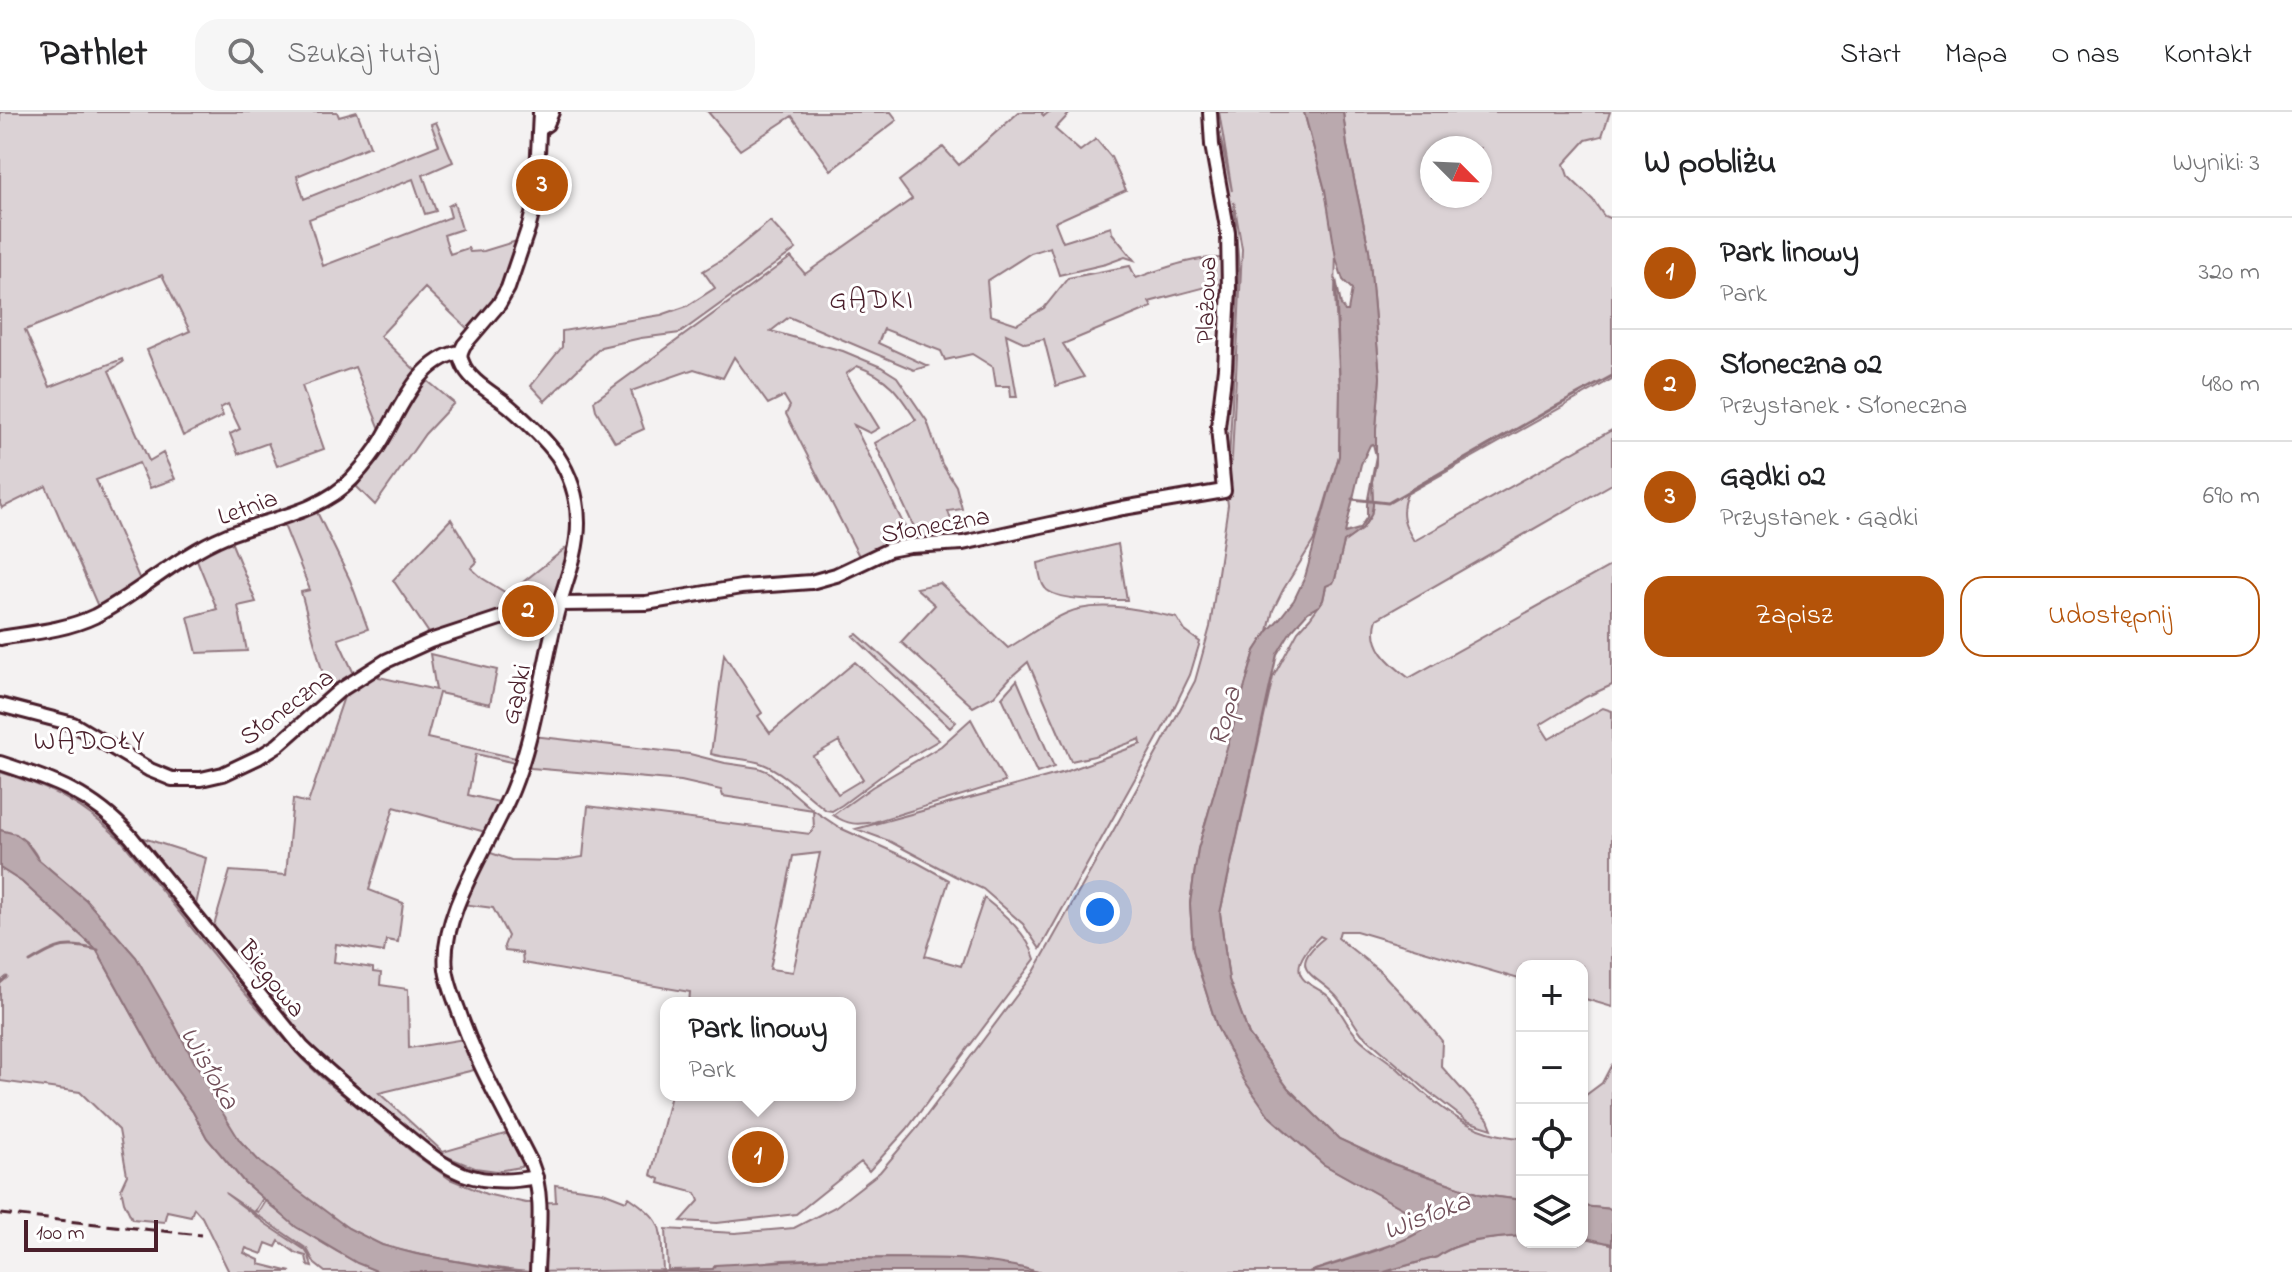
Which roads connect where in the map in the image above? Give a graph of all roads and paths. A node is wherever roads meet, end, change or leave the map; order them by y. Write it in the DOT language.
graph roads {
  1 [pos="540,112"];
  2 [pos="552,112"];
  3 [pos="1210,112"];
  4 [pos="540,129"];
  5 [pos="460,352"];
  6 [pos="1224,491"];
  7 [pos="558,608"];
  8 [pos="0,638"];
  9 [pos="0,705"];
  10 [pos="0,763"];
  11 [pos="536,1177"];
  12 [pos="537,1272"];
  1 -- 4 [label="street"];
  2 -- 4 [label="street"];
  3 -- 6 [label="street, Plażowa"];
  4 -- 5 [label="street"];
  5 -- 7 [label="street, Gądki"];
  5 -- 8 [label="street, Letnia"];
  6 -- 7 [label="street, Słoneczna"];
  7 -- 9 [label="street, Słoneczna"];
  7 -- 11 [label="street, Gądki"];
  10 -- 11 [label="street, Biegowa"];
  11 -- 12 [label="street, Gądki"];
}
